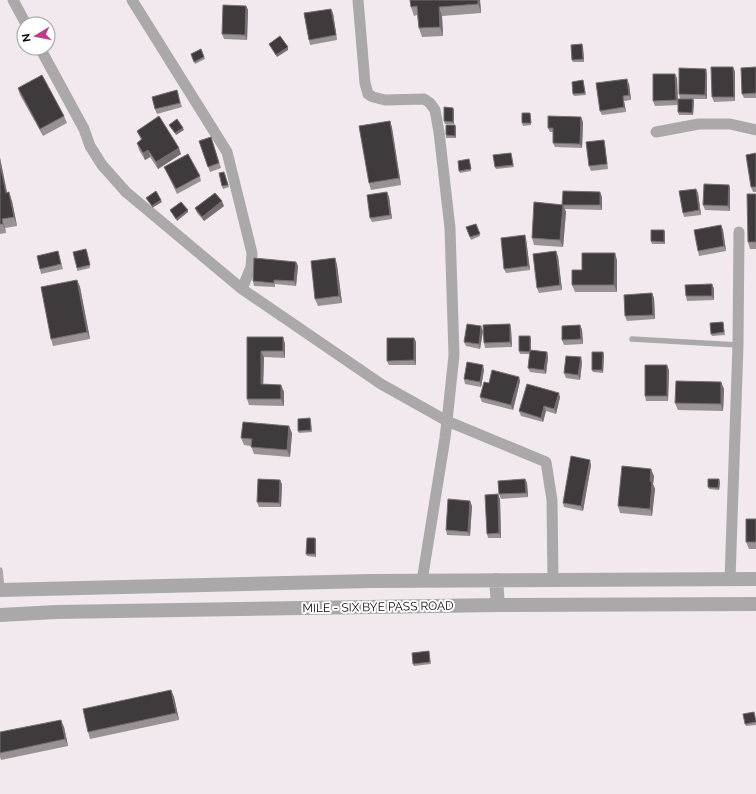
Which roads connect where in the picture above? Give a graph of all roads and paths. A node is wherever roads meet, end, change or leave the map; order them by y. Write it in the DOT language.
graph roads {
  1 [pos="13,0"];
  2 [pos="132,0"];
  3 [pos="358,0"];
  4 [pos="22,16"];
  5 [pos="44,56"];
  6 [pos="756,130"];
  7 [pos="656,132"];
  8 [pos="739,232"];
  9 [pos="242,289"];
  10 [pos="632,339"];
  11 [pos="738,345"];
  12 [pos="447,421"];
  13 [pos="0,570"];
  14 [pos="756,578"];
  15 [pos="730,579"];
  16 [pos="496,580"];
  17 [pos="553,580"];
  18 [pos="422,581"];
  19 [pos="1,590"];
  20 [pos="756,604"];
  21 [pos="498,605"];
  22 [pos="0,615"];
  1 -- 4 [label="street"];
  2 -- 9 [label="street"];
  3 -- 12 [label="street"];
  5 -- 9 [label="street"];
  6 -- 7 [label="street"];
  8 -- 11 [label="street"];
  9 -- 12 [label="street"];
  10 -- 11 [label="lane"];
  11 -- 15 [label="street"];
  12 -- 17 [label="street"];
  12 -- 18 [label="street"];
  13 -- 19 [label="lane"];
  14 -- 15 [label="street"];
  15 -- 17 [label="street"];
  16 -- 17 [label="street"];
  16 -- 18 [label="street"];
  16 -- 21 [label="street"];
  18 -- 19 [label="street"];
  20 -- 21 [label="street, MILE - SIX BYE PASS ROAD"];
  21 -- 22 [label="street, MILE - SIX BYE PASS ROAD"];
}
